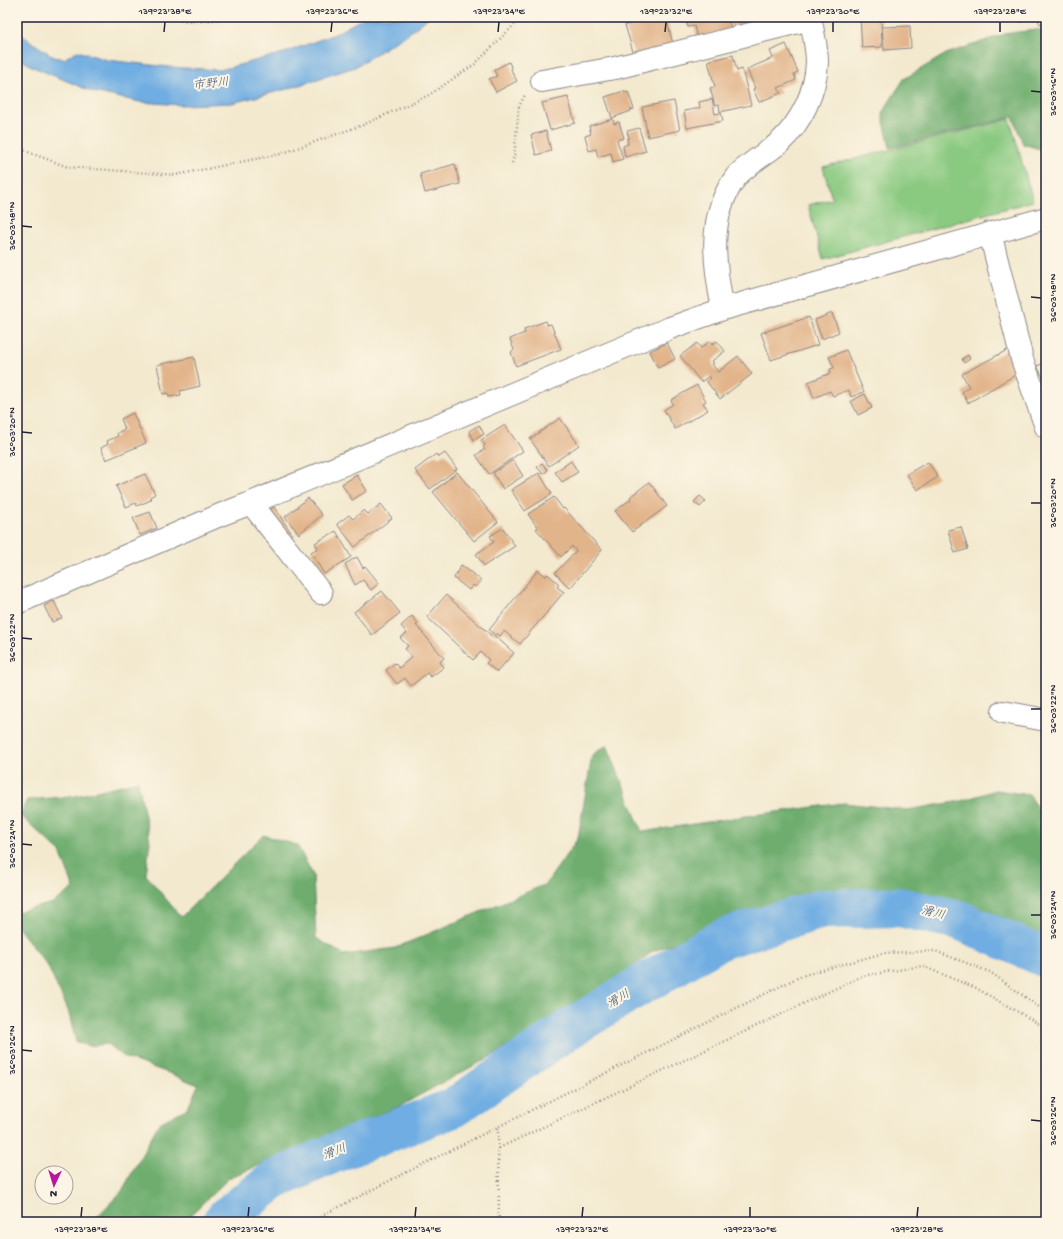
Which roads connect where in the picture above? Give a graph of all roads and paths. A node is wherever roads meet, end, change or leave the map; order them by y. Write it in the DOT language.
graph roads {
  1 [pos="153,17"];
  2 [pos="241,17"];
  3 [pos="522,17"];
  4 [pos="810,18"];
  5 [pos="542,81"];
  6 [pos="17,148"];
  7 [pos="512,163"];
  8 [pos="1046,218"];
  9 [pos="990,233"];
  10 [pos="723,309"];
  11 [pos="1046,427"];
  12 [pos="251,503"];
  13 [pos="321,593"];
  14 [pos="17,603"];
  15 [pos="1003,712"];
  16 [pos="1046,720"];
  17 [pos="1046,1012"];
  18 [pos="1046,1028"];
  19 [pos="1046,1040"];
  20 [pos="498,1128"];
  21 [pos="499,1148"];
  22 [pos="310,1222"];
  23 [pos="499,1222"];
  24 [pos="1043,1222"];
  1 -- 2 [label="path"];
  3 -- 6 [label="path"];
  4 -- 5 [label="street"];
  4 -- 10 [label="street"];
  5 -- 7 [label="path"];
  8 -- 9 [label="street"];
  9 -- 10 [label="street"];
  9 -- 11 [label="street"];
  10 -- 12 [label="street"];
  12 -- 13 [label="street"];
  12 -- 14 [label="street"];
  15 -- 16 [label="street"];
  17 -- 20 [label="path"];
  18 -- 21 [label="path"];
  19 -- 24 [label="path"];
  20 -- 21 [label="path"];
  20 -- 22 [label="path"];
  21 -- 23 [label="path"];
}
